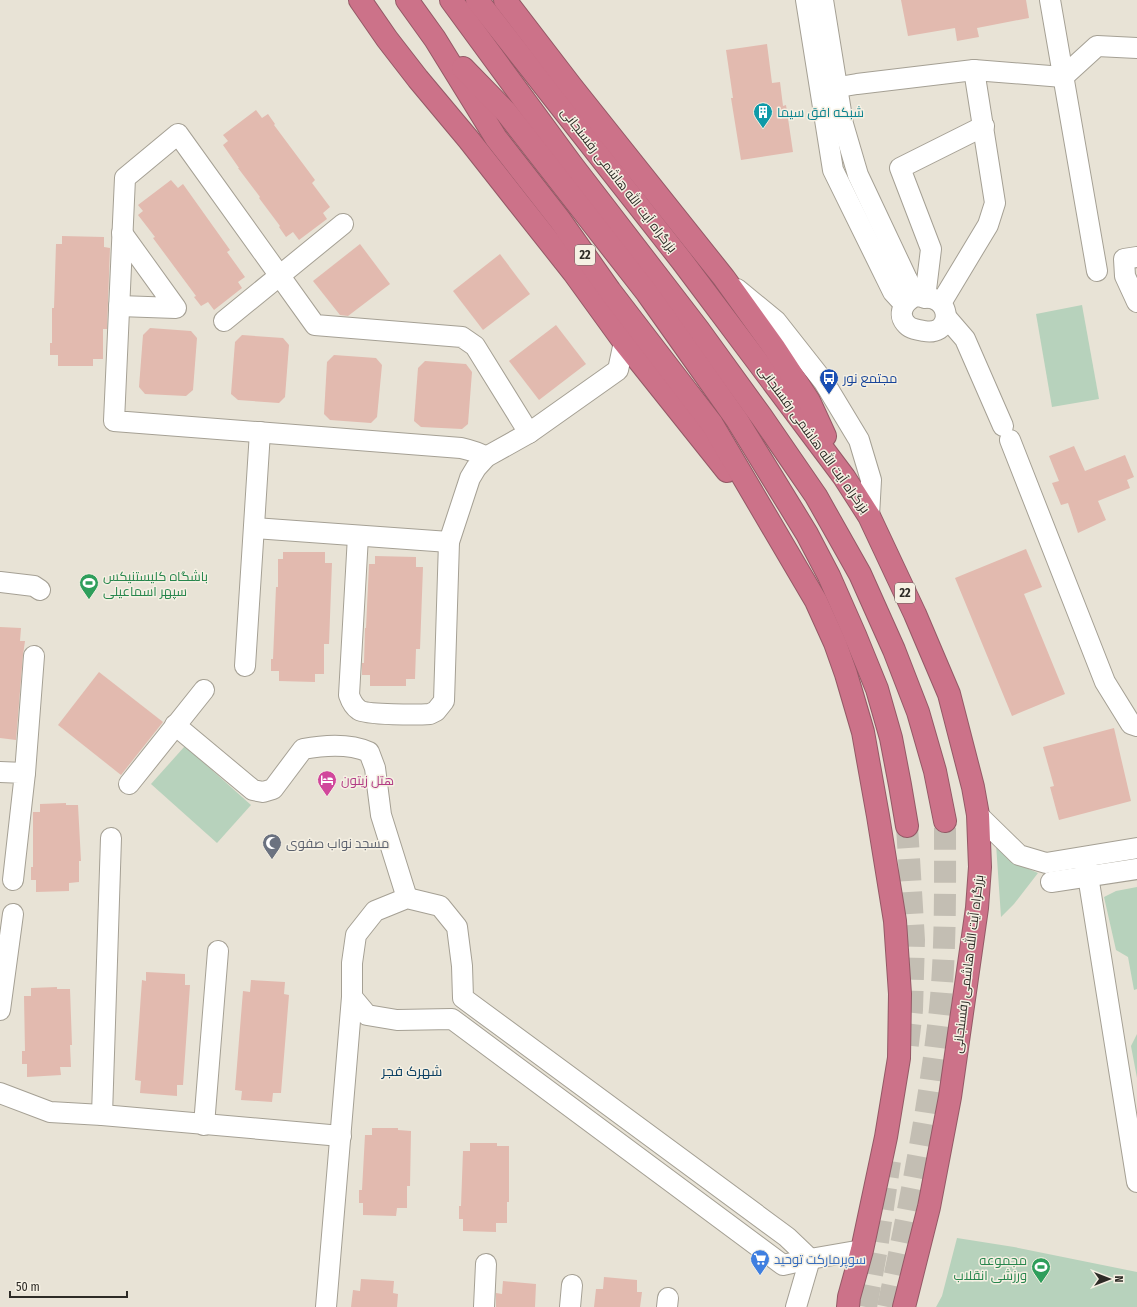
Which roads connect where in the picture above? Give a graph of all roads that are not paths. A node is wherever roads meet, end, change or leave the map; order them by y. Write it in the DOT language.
graph roads {
  1 [pos="360,0"];
  2 [pos="377,0"];
  3 [pos="407,0"];
  4 [pos="451,0"];
  5 [pos="477,0"];
  6 [pos="505,0"];
  7 [pos="806,0"];
  8 [pos="823,0"];
  9 [pos="1050,0"];
  10 [pos="435,39"];
  11 [pos="1137,48"];
  12 [pos="974,70"];
  13 [pos="1063,77"];
  14 [pos="829,89"];
  15 [pos="984,126"];
  16 [pos="469,140"];
  17 [pos="343,224"];
  18 [pos="122,234"];
  19 [pos="1137,257"];
  20 [pos="1097,271"];
  21 [pos="279,276"];
  22 [pos="724,278"];
  23 [pos="1137,302"];
  24 [pos="926,304"];
  25 [pos="119,306"];
  26 [pos="224,321"];
  27 [pos="624,342"];
  28 [pos="618,370"];
  29 [pos="661,386"];
  30 [pos="260,432"];
  31 [pos="529,433"];
  32 [pos="486,457"];
  33 [pos="844,477"];
  34 [pos="763,509"];
  35 [pos="869,516"];
  36 [pos="254,528"];
  37 [pos="358,536"];
  38 [pos="449,542"];
  39 [pos="0,582"];
  40 [pos="40,590"];
  41 [pos="34,656"];
  42 [pos="245,666"];
  43 [pos="204,690"];
  44 [pos="175,725"];
  45 [pos="1137,726"];
  46 [pos="0,772"];
  47 [pos="24,773"];
  48 [pos="129,784"];
  49 [pos="978,815"];
  50 [pos="945,822"];
  51 [pos="907,826"];
  52 [pos="111,838"];
  53 [pos="1137,848"];
  54 [pos="1086,866"];
  55 [pos="1137,869"];
  56 [pos="13,880"];
  57 [pos="1051,882"];
  58 [pos="407,898"];
  59 [pos="13,914"];
  60 [pos="218,952"];
  61 [pos="352,997"];
  62 [pos="0,1010"];
  63 [pos="0,1093"];
  64 [pos="102,1115"];
  65 [pos="204,1125"];
  66 [pos="341,1136"];
  67 [pos="1137,1182"];
  68 [pos="862,1250"];
  69 [pos="810,1259"];
  70 [pos="486,1264"];
  71 [pos="572,1285"];
  72 [pos="906,1301"];
  73 [pos="847,1304"];
  74 [pos="326,1307"];
  75 [pos="484,1307"];
  76 [pos="570,1307"];
  77 [pos="796,1307"];
  1 -- 16 [label="highway"];
  2 -- 16 [label="highway"];
  3 -- 10 [label="highway, 22"];
  4 -- 50 [label="highway, بزرگراه آیت الله هاشمی رفسنجانی"];
  5 -- 33 [label="highway, بزرگراه آیت الله هاشمی رفسنجانی / 22"];
  6 -- 22 [label="highway"];
  7 -- 14 [label="street"];
  8 -- 14 [label="street"];
  9 -- 13 [label="street"];
  10 -- 34 [label="highway, 22"];
  10 -- 51 [label="highway, 22"];
  11 -- 13 [label="street"];
  12 -- 13 [label="street"];
  12 -- 14 [label="street"];
  12 -- 15 [label="street"];
  13 -- 20 [label="street"];
  14 -- 24 [label="street"];
  15 -- 24 [label="street"];
  15 -- 24 [label="street"];
  16 -- 27 [label="highway"];
  17 -- 21 [label="street"];
  18 -- 21 [label="street"];
  18 -- 25 [label="street"];
  18 -- 25 [label="street"];
  19 -- 23 [label="street"];
  21 -- 26 [label="street"];
  21 -- 31 [label="street"];
  22 -- 33 [label="highway"];
  22 -- 35 [label="street"];
  24 -- 45 [label="street"];
  25 -- 30 [label="street"];
  27 -- 28 [label="street"];
  27 -- 29 [label="highway"];
  28 -- 29 [label="street"];
  28 -- 31 [label="street"];
  29 -- 34 [label="highway"];
  30 -- 32 [label="street"];
  30 -- 36 [label="street"];
  31 -- 32 [label="street"];
  32 -- 38 [label="street"];
  33 -- 35 [label="highway, بزرگراه آیت الله هاشمی رفسنجانی / 22"];
  34 -- 68 [label="highway, 22"];
  35 -- 49 [label="highway, بزرگراه آیت الله هاشمی رفسنجانی / 22"];
  36 -- 37 [label="street"];
  36 -- 42 [label="street"];
  37 -- 38 [label="street"];
  37 -- 38 [label="street"];
  39 -- 40 [label="street"];
  41 -- 47 [label="street"];
  43 -- 44 [label="street"];
  44 -- 48 [label="street"];
  44 -- 58 [label="street"];
  46 -- 47 [label="street"];
  47 -- 56 [label="street"];
  49 -- 54 [label="street"];
  49 -- 72 [label="highway, بزرگراه آیت الله هاشمی رفسنجانی / 22"];
  52 -- 64 [label="street"];
  53 -- 54 [label="street"];
  54 -- 55 [label="street"];
  54 -- 57 [label="street"];
  54 -- 67 [label="street"];
  58 -- 61 [label="street"];
  58 -- 69 [label="street"];
  59 -- 62 [label="street"];
  60 -- 65 [label="street"];
  61 -- 66 [label="street"];
  61 -- 69 [label="street"];
  63 -- 64 [label="street"];
  64 -- 65 [label="street"];
  65 -- 66 [label="street"];
  66 -- 74 [label="street"];
  68 -- 69 [label="street"];
  68 -- 73 [label="highway, 22"];
  69 -- 77 [label="street"];
  70 -- 75 [label="street"];
  71 -- 76 [label="street"];
}
